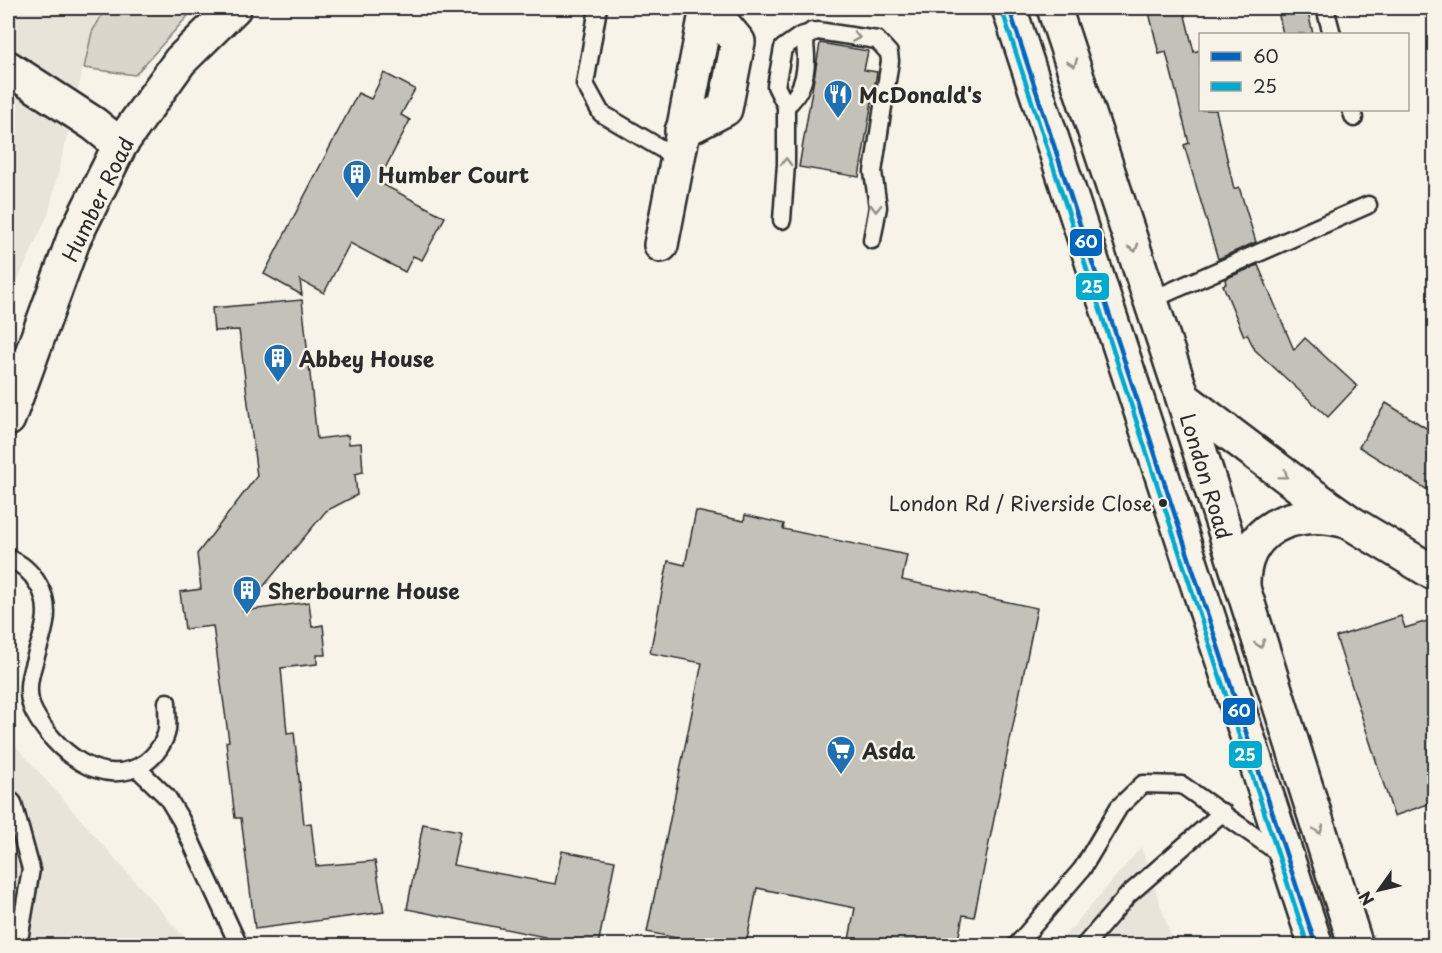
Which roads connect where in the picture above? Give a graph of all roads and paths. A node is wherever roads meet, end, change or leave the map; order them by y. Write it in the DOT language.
graph roads {
  1 [pos="234,8"];
  2 [pos="598,8"];
  3 [pos="708,8"];
  4 [pos="1009,8"];
  5 [pos="1054,8"];
  6 [pos="1325,8"];
  7 [pos="812,32"];
  8 [pos="1332,33"];
  9 [pos="8,68"];
  10 [pos="786,106"];
  11 [pos="120,145"];
  12 [pos="680,145"];
  13 [pos="1368,206"];
  14 [pos="782,220"];
  15 [pos="872,240"];
  16 [pos="661,245"];
  17 [pos="1151,300"];
  18 [pos="1183,398"];
  19 [pos="8,419"];
  20 [pos="1351,523"];
  21 [pos="8,558"];
  22 [pos="1434,573"];
  23 [pos="1243,588"];
  24 [pos="167,702"];
  25 [pos="137,768"];
  26 [pos="8,798"];
  27 [pos="1223,812"];
  28 [pos="1289,860"];
  29 [pos="18,945"];
  30 [pos="239,945"];
  31 [pos="1016,945"];
  32 [pos="1084,945"];
  33 [pos="1316,945"];
  34 [pos="1356,945"];
  1 -- 11 [label="main road, Humber Road"];
  2 -- 12 [label="lane"];
  3 -- 12 [label="main road"];
  4 -- 28 [label="main road, London Road"];
  5 -- 17 [label="main road, London Road, one-way"];
  6 -- 8 [label="lane"];
  7 -- 10 [label="lane"];
  7 -- 10 [label="lane"];
  7 -- 15 [label="lane, one-way"];
  9 -- 11 [label="main road"];
  14 -- 10 [label="lane, one-way"];
  11 -- 19 [label="main road, Humber Road"];
  12 -- 16 [label="main road"];
  13 -- 17 [label="lane"];
  17 -- 18 [label="main road, London Road"];
  18 -- 20 [label="main road, one-way"];
  18 -- 23 [label="main road, London Road"];
  20 -- 22 [label="main road"];
  20 -- 23 [label="main road"];
  21 -- 25 [label="lane"];
  23 -- 34 [label="main road, London Road, one-way"];
  24 -- 25 [label="lane"];
  25 -- 30 [label="lane"];
  26 -- 29 [label="lane"];
  27 -- 28 [label="lane"];
  27 -- 31 [label="lane"];
  27 -- 32 [label="lane"];
  28 -- 33 [label="main road, London Road"];
}
